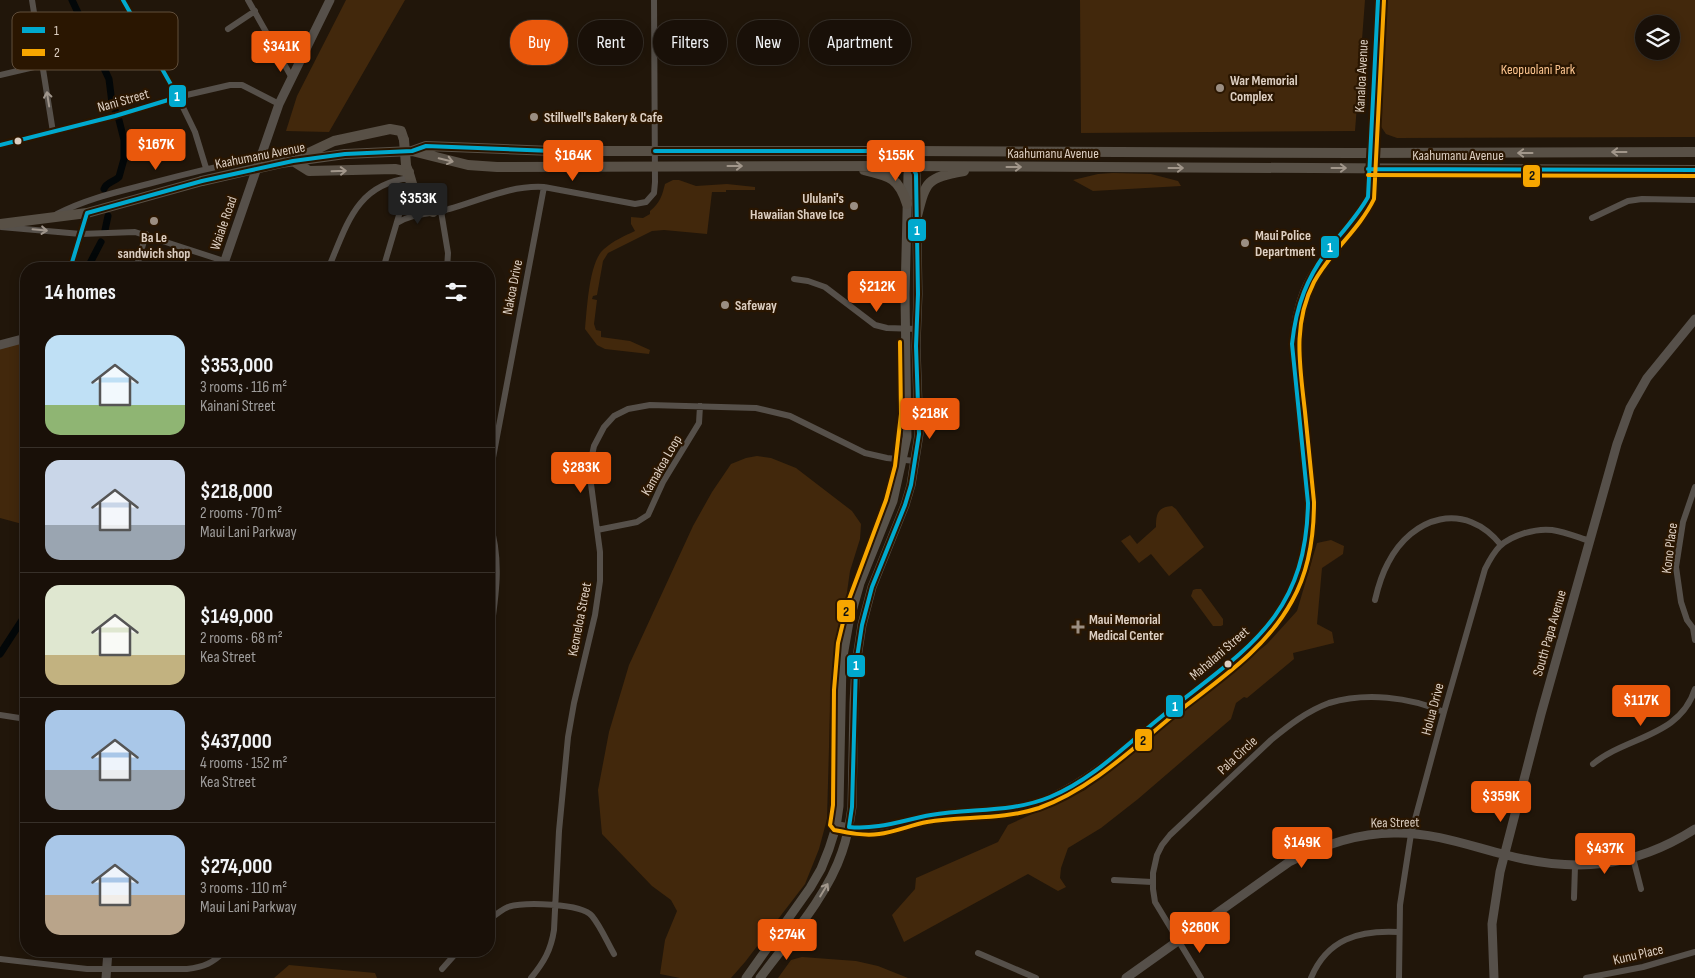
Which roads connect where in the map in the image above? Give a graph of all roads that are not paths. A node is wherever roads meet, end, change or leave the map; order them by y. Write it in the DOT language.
graph roads {
  1 [pos="123,0"];
  2 [pos="248,0"];
  3 [pos="330,0"];
  4 [pos="654,0"];
  5 [pos="1378,0"];
  6 [pos="255,11"];
  7 [pos="130,12"];
  8 [pos="228,29"];
  9 [pos="21,70"];
  10 [pos="43,70"];
  11 [pos="163,70"];
  12 [pos="0,75"];
  13 [pos="292,78"];
  14 [pos="178,97"];
  15 [pos="279,104"];
  16 [pos="53,132"];
  17 [pos="0,145"];
  18 [pos="516,149"];
  19 [pos="910,150"];
  20 [pos="412,151"];
  21 [pos="655,151"];
  22 [pos="1695,152"];
  23 [pos="1369,153"];
  24 [pos="260,158"];
  25 [pos="292,161"];
  26 [pos="530,166"];
  27 [pos="655,166"];
  28 [pos="846,166"];
  29 [pos="912,166"];
  30 [pos="984,166"];
  31 [pos="497,167"];
  32 [pos="206,168"];
  33 [pos="1368,169"];
  34 [pos="1695,170"];
  35 [pos="408,172"];
  36 [pos="544,187"];
  37 [pos="1695,200"];
  38 [pos="907,204"];
  39 [pos="437,212"];
  40 [pos="87,213"];
  41 [pos="917,216"];
  42 [pos="50,218"];
  43 [pos="1592,218"];
  44 [pos="397,223"];
  45 [pos="0,226"];
  46 [pos="81,234"];
  47 [pos="146,234"];
  48 [pos="72,262"];
  49 [pos="138,262"];
  50 [pos="216,262"];
  51 [pos="224,262"];
  52 [pos="331,262"];
  53 [pos="385,262"];
  54 [pos="447,262"];
  55 [pos="794,279"];
  56 [pos="1695,319"];
  57 [pos="906,329"];
  58 [pos="917,329"];
  59 [pos="20,339"];
  60 [pos="0,344"];
  61 [pos="700,406"];
  62 [pos="495,447"];
  63 [pos="902,460"];
  64 [pos="915,461"];
  65 [pos="1695,487"];
  66 [pos="597,530"];
  67 [pos="1590,541"];
  68 [pos="495,544"];
  69 [pos="1501,545"];
  70 [pos="1375,600"];
  71 [pos="495,602"];
  72 [pos="1694,627"];
  73 [pos="1695,640"];
  74 [pos="1695,689"];
  75 [pos="1444,712"];
  76 [pos="0,715"];
  77 [pos="20,718"];
  78 [pos="1593,764"];
  79 [pos="836,824"];
  80 [pos="849,826"];
  81 [pos="1695,829"];
  82 [pos="1411,834"];
  83 [pos="1505,855"];
  84 [pos="1633,858"];
  85 [pos="1575,866"];
  86 [pos="1114,880"];
  87 [pos="1152,882"];
  88 [pos="1641,889"];
  89 [pos="1574,898"];
  90 [pos="556,906"];
  91 [pos="495,915"];
  92 [pos="1398,932"];
  93 [pos="1179,941"];
  94 [pos="1695,952"];
  95 [pos="978,953"];
  96 [pos="614,954"];
  97 [pos="107,957"];
  98 [pos="220,957"];
  99 [pos="453,957"];
  100 [pos="0,959"];
  101 [pos="442,970"];
  102 [pos="106,974"];
  103 [pos="530,978"];
  104 [pos="746,978"];
  105 [pos="760,978"];
  106 [pos="1036,978"];
  107 [pos="1126,978"];
  108 [pos="1201,978"];
  109 [pos="1311,978"];
  110 [pos="1399,978"];
  111 [pos="1494,978"];
  112 [pos="1586,978"];
  1 -- 7 [label="street"];
  2 -- 6 [label="street"];
  3 -- 13 [label="street, Waiale Road"];
  4 -- 21 [label="street"];
  5 -- 23 [label="street, Kanaloa Avenue"];
  6 -- 8 [label="street"];
  6 -- 13 [label="street"];
  9 -- 12 [label="street"];
  16 -- 10 [label="street, one-way"];
  11 -- 14 [label="street"];
  13 -- 15 [label="street, Waiale Road"];
  14 -- 15 [label="street, Nani Street"];
  14 -- 16 [label="street, Nani Street"];
  14 -- 32 [label="street"];
  15 -- 24 [label="street, Waiale Road"];
  16 -- 17 [label="street, Nani Street"];
  18 -- 20 [label="main road, Kaahumanu Avenue"];
  18 -- 21 [label="main road, Kaahumanu Avenue"];
  18 -- 26 [label="main road"];
  18 -- 31 [label="main road"];
  19 -- 21 [label="main road, Kaahumanu Avenue"];
  19 -- 23 [label="main road, Kaahumanu Avenue"];
  19 -- 29 [label="main road"];
  20 -- 25 [label="main road, Kaahumanu Avenue"];
  20 -- 31 [label="main road, Kaahumanu Avenue, one-way"];
  21 -- 27 [label="street"];
  22 -- 23 [label="main road, Kaahumanu Avenue, one-way"];
  23 -- 33 [label="street, Mahalani Street"];
  24 -- 32 [label="street"];
  24 -- 51 [label="street, Waiale Road"];
  25 -- 35 [label="main road, one-way"];
  25 -- 35 [label="main road, bridge"];
  25 -- 40 [label="main road, Kaahumanu Avenue, bridge"];
  26 -- 27 [label="main road, Kaahumanu Avenue"];
  26 -- 31 [label="main road, Kaahumanu Avenue"];
  27 -- 28 [label="main road, Kaahumanu Avenue, one-way"];
  27 -- 36 [label="street"];
  28 -- 29 [label="main road, Kaahumanu Avenue"];
  28 -- 38 [label="main road"];
  29 -- 30 [label="main road, Kaahumanu Avenue"];
  29 -- 38 [label="main road"];
  29 -- 41 [label="main road"];
  30 -- 33 [label="main road, Kaahumanu Avenue, one-way"];
  30 -- 41 [label="main road"];
  32 -- 42 [label="street"];
  33 -- 34 [label="main road, Kaahumanu Avenue"];
  33 -- 80 [label="street, Mahalani Street"];
  35 -- 39 [label="main road"];
  35 -- 44 [label="street"];
  35 -- 52 [label="street"];
  36 -- 39 [label="street"];
  36 -- 62 [label="street, Nakoa Drive"];
  37 -- 43 [label="street"];
  38 -- 57 [label="main road"];
  39 -- 44 [label="street"];
  39 -- 54 [label="street"];
  40 -- 42 [label="main road, Kaahumanu Avenue"];
  40 -- 46 [label="street"];
  41 -- 58 [label="main road"];
  42 -- 45 [label="main road, Kaahumanu Avenue"];
  44 -- 53 [label="street"];
  45 -- 46 [label="street, one-way"];
  46 -- 47 [label="street"];
  46 -- 48 [label="street"];
  47 -- 49 [label="street"];
  47 -- 50 [label="street"];
  55 -- 57 [label="street"];
  56 -- 67 [label="street, South Papa Avenue"];
  57 -- 58 [label="street"];
  57 -- 63 [label="main road"];
  58 -- 64 [label="main road"];
  59 -- 60 [label="street"];
  61 -- 63 [label="street, Keoneloa Street"];
  61 -- 66 [label="street, Kamakoa Loop"];
  61 -- 66 [label="street, Keoneloa Street"];
  63 -- 64 [label="street, Keoneloa Street"];
  63 -- 79 [label="main road"];
  64 -- 80 [label="main road"];
  65 -- 72 [label="street, Kono Place"];
  66 -- 90 [label="street, Keoneloa Street"];
  67 -- 69 [label="street, Holua Drive"];
  67 -- 83 [label="street, South Papa Avenue"];
  68 -- 71 [label="street"];
  69 -- 70 [label="street"];
  69 -- 75 [label="street, Holua Drive"];
  72 -- 73 [label="street, Kono Place"];
  74 -- 78 [label="street"];
  75 -- 82 [label="street, Holua Drive"];
  75 -- 87 [label="street, Pala Circle"];
  76 -- 77 [label="street"];
  79 -- 80 [label="street, Mahalani Street"];
  79 -- 104 [label="main road"];
  105 -- 80 [label="main road, one-way"];
  81 -- 84 [label="street, Kea Street"];
  82 -- 83 [label="street, Kea Street"];
  82 -- 92 [label="street, Holua Drive"];
  82 -- 93 [label="street, Kea Street"];
  83 -- 85 [label="street, Kea Street"];
  83 -- 111 [label="street, South Papa Avenue"];
  84 -- 85 [label="street, Kea Street"];
  84 -- 88 [label="street"];
  85 -- 89 [label="street"];
  86 -- 87 [label="street"];
  87 -- 93 [label="street, Pala Circle"];
  90 -- 91 [label="street"];
  90 -- 96 [label="street"];
  90 -- 103 [label="street, Keoneloa Street"];
  92 -- 109 [label="street"];
  92 -- 110 [label="street, Holua Drive"];
  93 -- 107 [label="street, Kea Street"];
  93 -- 108 [label="street, Pala Circle"];
  94 -- 112 [label="street, Kunu Place"];
  95 -- 106 [label="street"];
  97 -- 102 [label="street"];
  98 -- 102 [label="street"];
  99 -- 101 [label="street"];
  100 -- 102 [label="street"];
}
